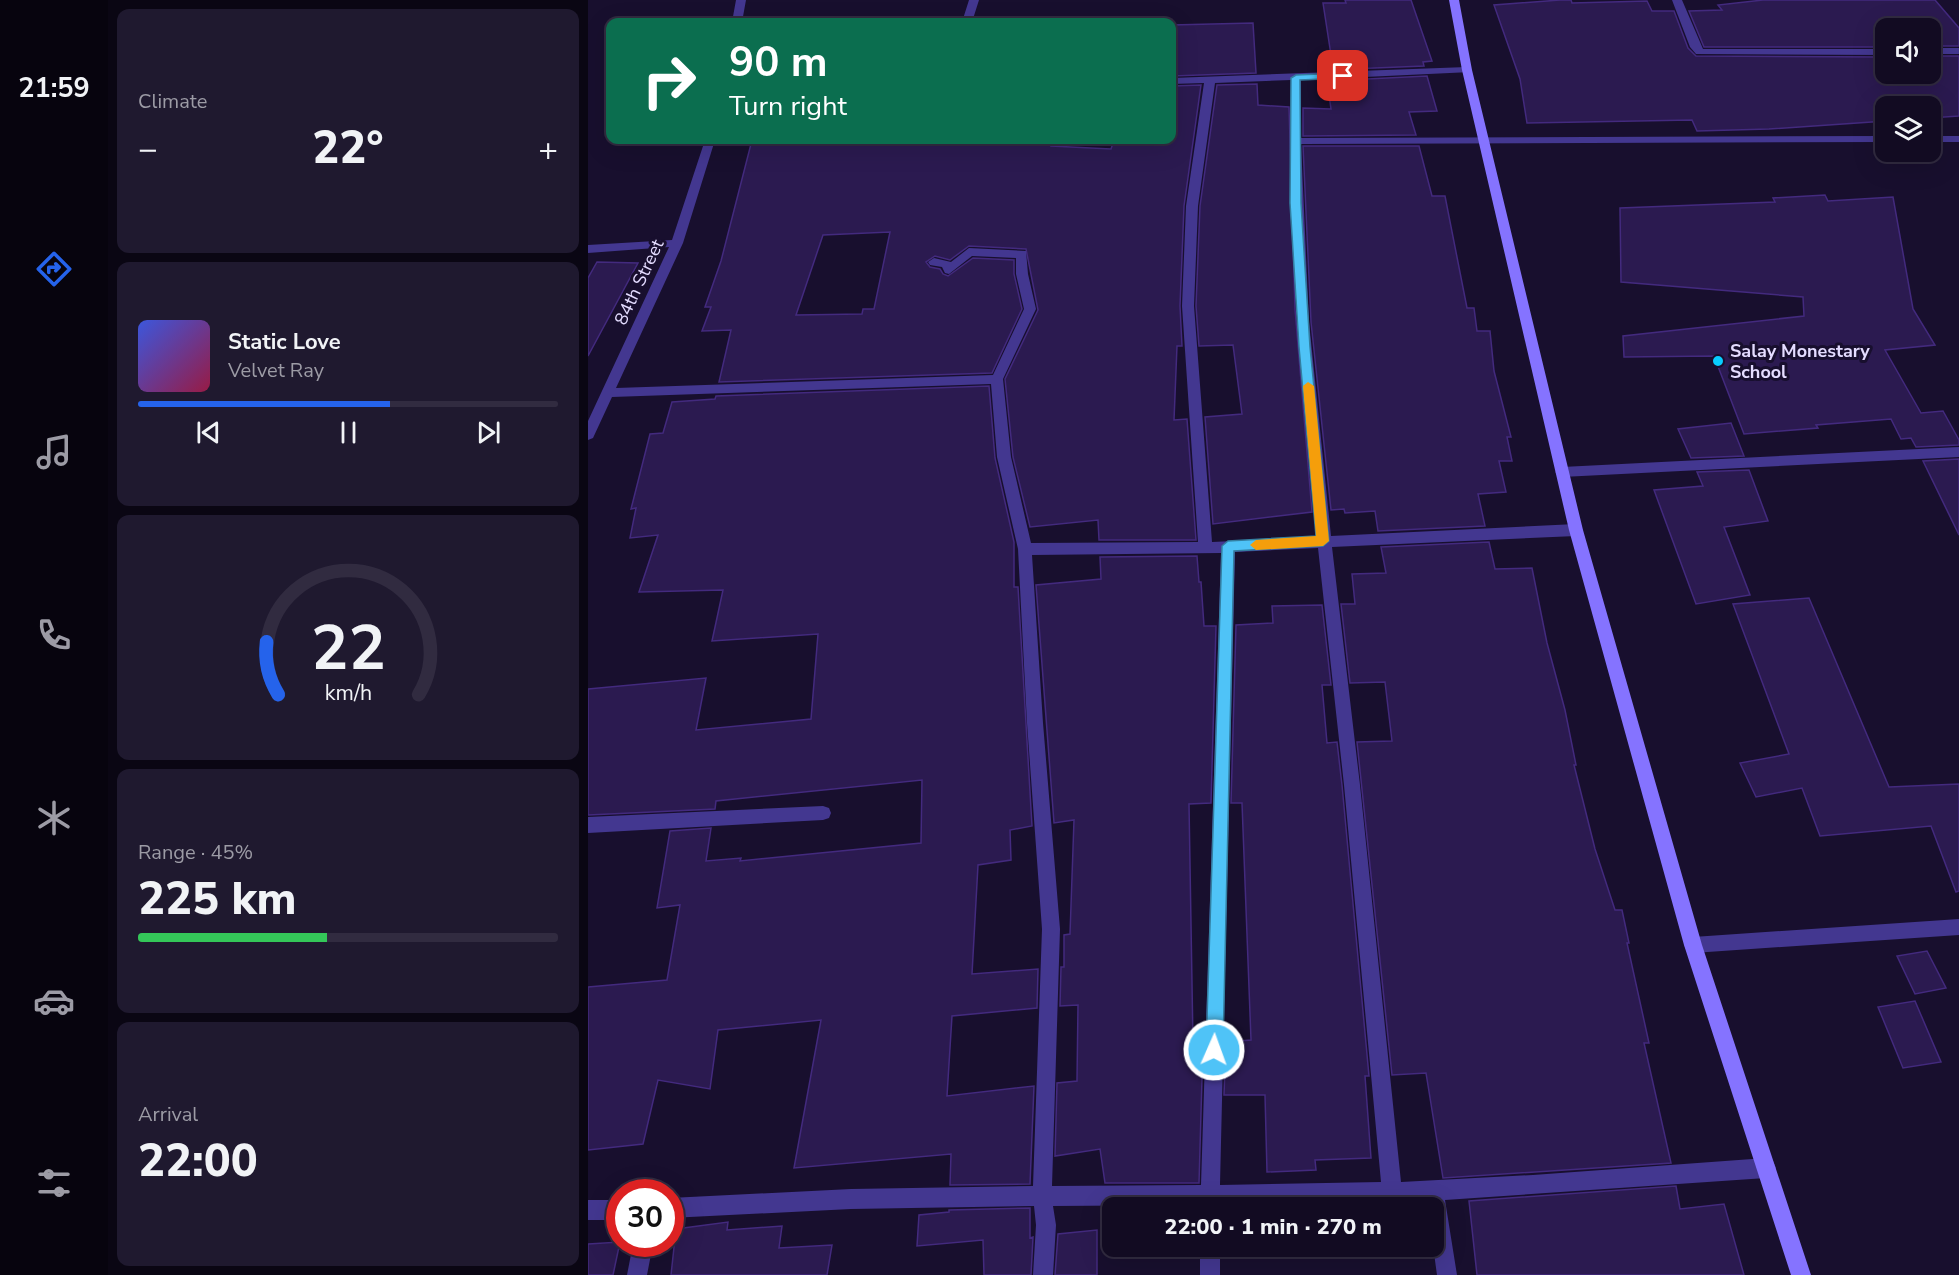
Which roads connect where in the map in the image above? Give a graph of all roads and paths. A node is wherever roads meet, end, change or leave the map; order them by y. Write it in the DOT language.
graph roads {
  1 [pos="741,0"];
  2 [pos="974,0"];
  3 [pos="1454,0"];
  4 [pos="1677,0"];
  5 [pos="738,18"];
  6 [pos="968,18"];
  7 [pos="1941,51"];
  8 [pos="1959,51"];
  9 [pos="1875,52"];
  10 [pos="1467,70"];
  11 [pos="1296,78"];
  12 [pos="1210,80"];
  13 [pos="1176,81"];
  14 [pos="1875,139"];
  15 [pos="1941,139"];
  16 [pos="1959,139"];
  17 [pos="1484,140"];
  18 [pos="1294,141"];
  19 [pos="709,144"];
  20 [pos="677,243"];
  21 [pos="588,249"];
  22 [pos="934,262"];
  23 [pos="997,379"];
  24 [pos="607,393"];
  25 [pos="588,435"];
  26 [pos="1959,452"];
  27 [pos="1562,472"];
  28 [pos="1576,530"];
  29 [pos="1323,541"];
  30 [pos="1205,546"];
  31 [pos="1228,546"];
  32 [pos="1025,549"];
  33 [pos="823,813"];
  34 [pos="588,825"];
  35 [pos="1959,927"];
  36 [pos="1693,945"];
  37 [pos="1766,1168"];
  38 [pos="1434,1191"];
  39 [pos="1392,1192"];
  40 [pos="1042,1194"];
  41 [pos="1114,1197"];
  42 [pos="1210,1197"];
  43 [pos="1291,1197"];
  44 [pos="684,1207"];
  45 [pos="588,1210"];
  46 [pos="606,1210"];
  47 [pos="640,1257"];
  48 [pos="1210,1257"];
  49 [pos="637,1275"];
  50 [pos="1043,1275"];
  51 [pos="1210,1275"];
  52 [pos="1447,1275"];
  53 [pos="1801,1275"];
  1 -- 5 [label="street"];
  2 -- 6 [label="street"];
  3 -- 10 [label="street"];
  4 -- 9 [label="street"];
  7 -- 8 [label="street"];
  10 -- 11 [label="street"];
  10 -- 17 [label="street"];
  11 -- 12 [label="street"];
  11 -- 18 [label="street"];
  12 -- 13 [label="street"];
  12 -- 30 [label="street"];
  14 -- 17 [label="street"];
  15 -- 16 [label="street"];
  17 -- 18 [label="street"];
  17 -- 27 [label="street"];
  18 -- 29 [label="street"];
  19 -- 20 [label="street, 84th Street"];
  20 -- 21 [label="street"];
  20 -- 24 [label="street, 84th Street"];
  22 -- 23 [label="street"];
  23 -- 24 [label="street"];
  23 -- 32 [label="street"];
  24 -- 25 [label="street, 84th Street"];
  26 -- 27 [label="street"];
  27 -- 28 [label="street"];
  28 -- 29 [label="street"];
  28 -- 36 [label="street"];
  29 -- 31 [label="street"];
  29 -- 39 [label="street"];
  30 -- 31 [label="street"];
  30 -- 32 [label="street"];
  31 -- 42 [label="street"];
  32 -- 40 [label="street"];
  33 -- 34 [label="street"];
  35 -- 36 [label="street"];
  36 -- 37 [label="street"];
  37 -- 38 [label="street"];
  37 -- 53 [label="street"];
  38 -- 39 [label="street"];
  38 -- 52 [label="street"];
  39 -- 43 [label="street"];
  40 -- 41 [label="street"];
  40 -- 44 [label="street"];
  40 -- 50 [label="street"];
  45 -- 46 [label="street"];
  47 -- 49 [label="street"];
  48 -- 51 [label="street"];
}
